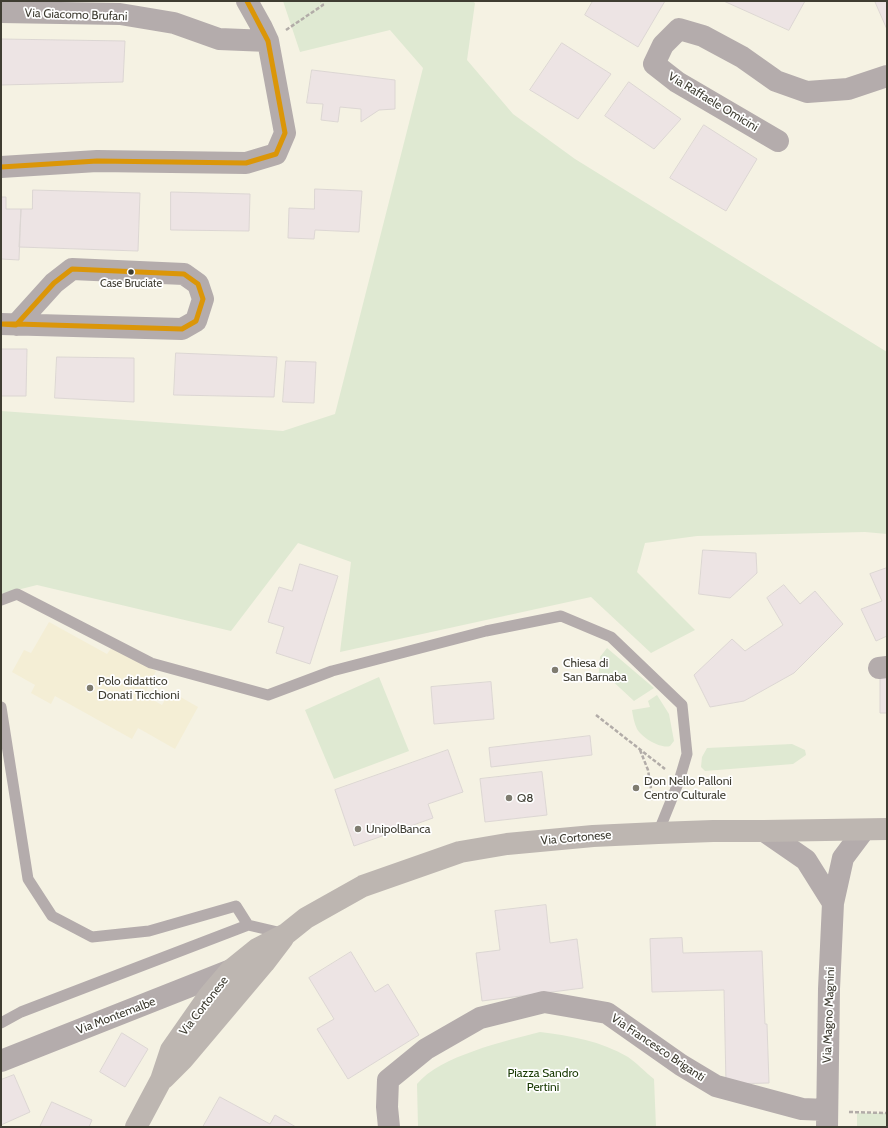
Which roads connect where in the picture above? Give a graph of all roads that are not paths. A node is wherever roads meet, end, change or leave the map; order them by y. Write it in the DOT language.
graph roads {
  1 [pos="247,1"];
  2 [pos="1,12"];
  3 [pos="268,41"];
  4 [pos="887,76"];
  5 [pos="778,140"];
  6 [pos="1,167"];
  7 [pos="8,325"];
  8 [pos="1,600"];
  9 [pos="1,707"];
  10 [pos="887,829"];
  11 [pos="864,830"];
  12 [pos="764,832"];
  13 [pos="658,833"];
  14 [pos="833,903"];
  15 [pos="248,925"];
  16 [pos="286,934"];
  17 [pos="231,970"];
  18 [pos="1,1023"];
  19 [pos="1,1061"];
  20 [pos="161,1080"];
  21 [pos="827,1118"];
  22 [pos="136,1127"];
  23 [pos="388,1127"];
  1 -- 3 [label="street"];
  2 -- 3 [label="street, Via Giacomo Brufani"];
  3 -- 6 [label="street"];
  4 -- 5 [label="street, Via Raffaele Omicini"];
  7 -- 7 [label="street"];
  8 -- 13 [label="lane"];
  9 -- 15 [label="lane"];
  10 -- 11 [label="main road, Via Cortonese"];
  11 -- 12 [label="main road, Via Cortonese"];
  11 -- 14 [label="street, Via Magno Magnini"];
  12 -- 13 [label="main road, Via Cortonese"];
  12 -- 14 [label="street"];
  13 -- 16 [label="main road, Via Cortonese"];
  14 -- 21 [label="street, Via Magno Magnini"];
  15 -- 16 [label="lane"];
  15 -- 18 [label="lane"];
  16 -- 17 [label="main road, Via Cortonese"];
  16 -- 20 [label="main road, Via Cortonese"];
  17 -- 19 [label="street, Via Montemalbe"];
  17 -- 20 [label="main road, Via Cortonese"];
  20 -- 22 [label="main road, Via Cortonese"];
  21 -- 23 [label="street, Via Francesco Briganti"];
}
